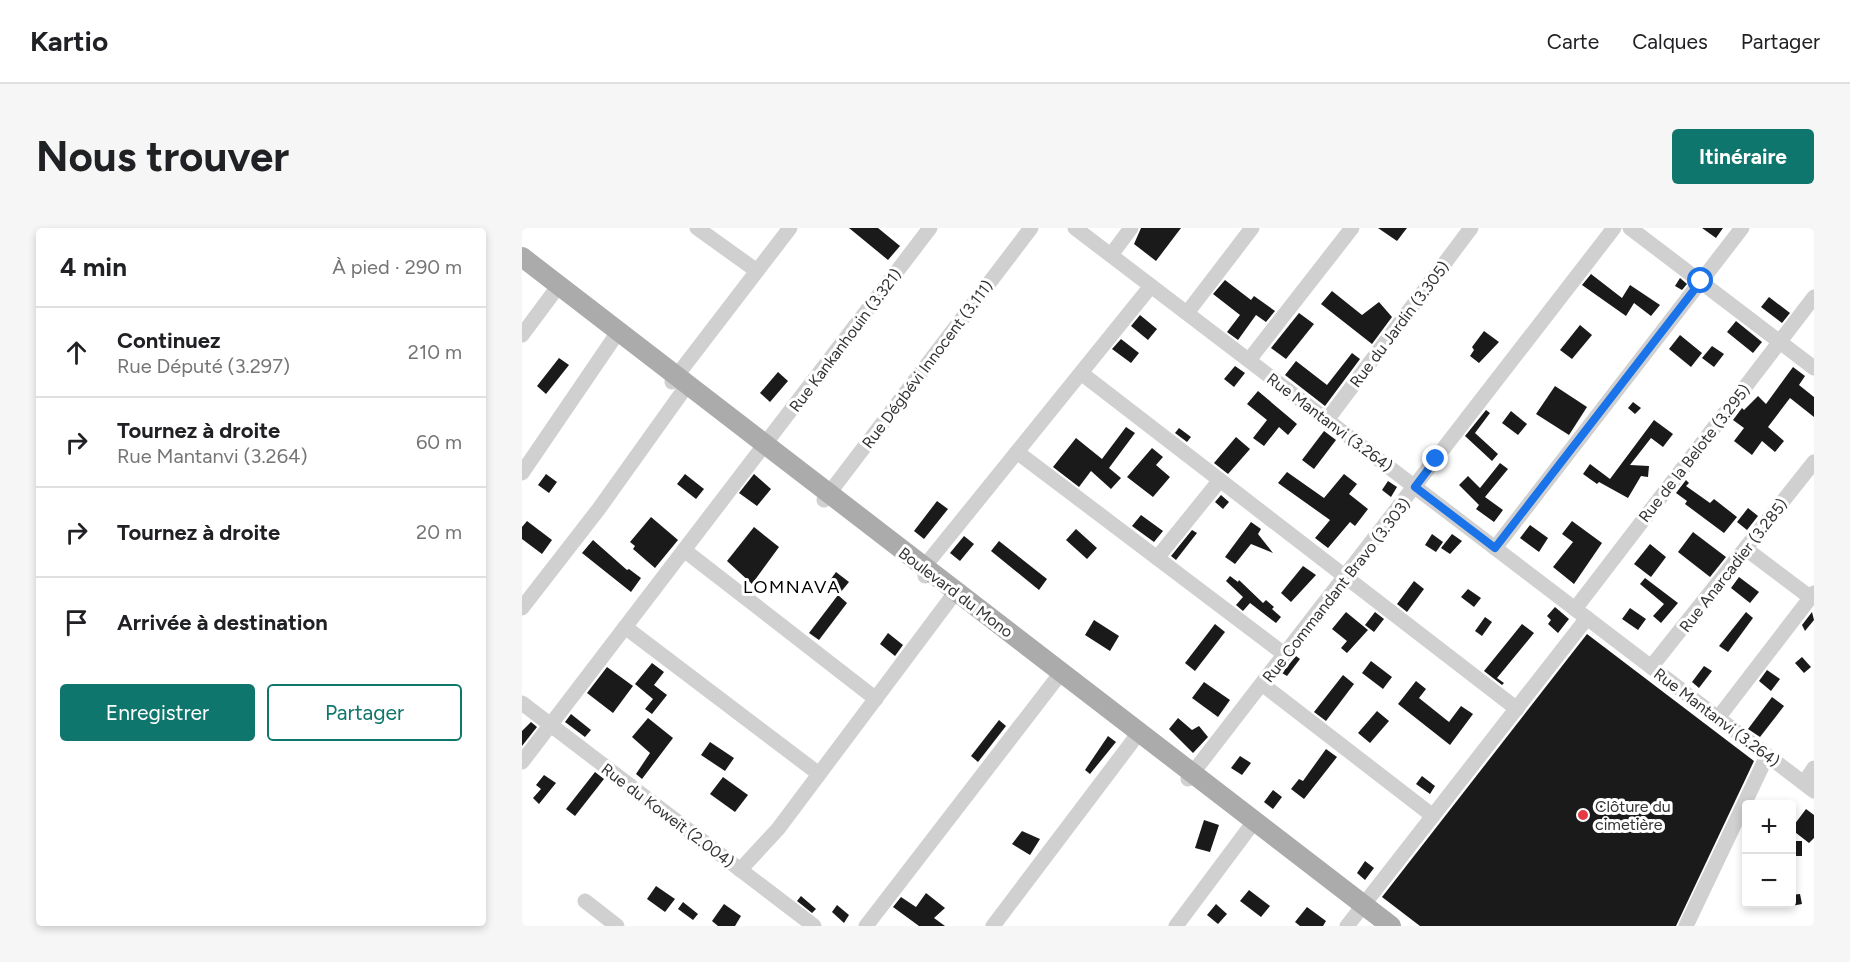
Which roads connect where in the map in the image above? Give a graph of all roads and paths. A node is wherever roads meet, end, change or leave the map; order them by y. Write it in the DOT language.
graph roads {
  1 [pos="697,228"];
  2 [pos="790,228"];
  3 [pos="930,228"];
  4 [pos="1031,228"];
  5 [pos="1075,228"];
  6 [pos="1131,228"];
  7 [pos="1252,228"];
  8 [pos="1352,228"];
  9 [pos="1471,228"];
  10 [pos="1614,228"];
  11 [pos="1630,228"];
  12 [pos="1742,228"];
  13 [pos="1111,255"];
  14 [pos="522,256"];
  15 [pos="522,268"];
  16 [pos="757,271"];
  17 [pos="1701,281"];
  18 [pos="1151,286"];
  19 [pos="554,292"];
  20 [pos="1814,297"];
  21 [pos="1187,313"];
  22 [pos="522,335"];
  23 [pos="614,338"];
  24 [pos="1780,342"];
  25 [pos="1249,360"];
  26 [pos="1814,368"];
  27 [pos="1081,373"];
  28 [pos="677,383"];
  29 [pos="1328,420"];
  30 [pos="763,448"];
  31 [pos="1017,452"];
  32 [pos="1814,462"];
  33 [pos="522,473"];
  34 [pos="1220,480"];
  35 [pos="1415,487"];
  36 [pos="826,496"];
  37 [pos="1495,548"];
  38 [pos="1746,549"];
  39 [pos="684,550"];
  40 [pos="1157,558"];
  41 [pos="924,573"];
  42 [pos="1344,576"];
  43 [pos="1812,596"];
  44 [pos="951,598"];
  45 [pos="522,609"];
  46 [pos="1581,613"];
  47 [pos="625,627"];
  48 [pos="1284,654"];
  49 [pos="1651,667"];
  50 [pos="1057,678"];
  51 [pos="1262,684"];
  52 [pos="876,699"];
  53 [pos="522,703"];
  54 [pos="1516,709"];
  55 [pos="1718,718"];
  56 [pos="550,725"];
  57 [pos="1135,738"];
  58 [pos="1767,756"];
  59 [pos="522,762"];
  60 [pos="1814,768"];
  61 [pos="819,774"];
  62 [pos="1190,776"];
  63 [pos="1809,787"];
  64 [pos="1433,816"];
  65 [pos="1250,827"];
  66 [pos="740,870"];
  67 [pos="585,901"];
  68 [pos="1357,914"];
  69 [pos="618,926"];
  70 [pos="814,926"];
  71 [pos="866,926"];
  72 [pos="993,926"];
  73 [pos="1176,926"];
  74 [pos="1379,926"];
  75 [pos="1391,926"];
  76 [pos="1686,926"];
  1 -- 16 [label="street"];
  2 -- 16 [label="street"];
  3 -- 30 [label="street, Rue Kankanhouin (3.321)"];
  4 -- 36 [label="street, Rue Dégbévi Innocent (3.111)"];
  5 -- 13 [label="street, Rue Mantanvi (3.264)"];
  6 -- 13 [label="street"];
  7 -- 21 [label="street"];
  8 -- 25 [label="street"];
  9 -- 29 [label="street, Rue du Jardin (3.305)"];
  10 -- 35 [label="street, Rue Commandant Bravo (3.303)"];
  11 -- 17 [label="street"];
  12 -- 17 [label="street"];
  13 -- 18 [label="street, Rue Mantanvi (3.264)"];
  14 -- 28 [label="main road, Boulevard du Mono"];
  15 -- 19 [label="main road, Boulevard du Mono"];
  16 -- 28 [label="street"];
  17 -- 24 [label="street"];
  17 -- 37 [label="street"];
  18 -- 21 [label="street, Rue Mantanvi (3.264)"];
  18 -- 27 [label="street"];
  19 -- 22 [label="street"];
  19 -- 23 [label="main road, Boulevard du Mono"];
  20 -- 24 [label="street, Rue de la Belote (3.295)"];
  21 -- 25 [label="street, Rue Mantanvi (3.264)"];
  23 -- 28 [label="main road, Boulevard du Mono"];
  23 -- 33 [label="street"];
  24 -- 26 [label="street"];
  24 -- 46 [label="street, Rue de la Belote (3.295)"];
  25 -- 29 [label="street, Rue Mantanvi (3.264)"];
  27 -- 31 [label="street"];
  27 -- 34 [label="street"];
  28 -- 30 [label="main road, Boulevard du Mono"];
  28 -- 45 [label="street"];
  29 -- 35 [label="street, Rue Mantanvi (3.264)"];
  30 -- 36 [label="main road, Boulevard du Mono"];
  30 -- 39 [label="street, Rue Kankanhouin (3.321)"];
  31 -- 40 [label="street"];
  31 -- 41 [label="street"];
  32 -- 38 [label="street, Rue Anarcadier (3.285)"];
  34 -- 40 [label="street"];
  34 -- 42 [label="street"];
  35 -- 37 [label="street, Rue Mantanvi (3.264)"];
  35 -- 42 [label="street, Rue Commandant Bravo (3.303)"];
  36 -- 41 [label="main road, Boulevard du Mono"];
  37 -- 46 [label="street, Rue Mantanvi (3.264)"];
  38 -- 43 [label="street"];
  38 -- 49 [label="street, Rue Anarcadier (3.285)"];
  39 -- 47 [label="street, Rue Kankanhouin (3.321)"];
  39 -- 52 [label="street"];
  40 -- 48 [label="street"];
  41 -- 44 [label="main road, Boulevard du Mono"];
  41 -- 62 [label="main road, Boulevard du Mono"];
  42 -- 48 [label="street, Rue Commandant Bravo (3.303)"];
  42 -- 54 [label="street"];
  43 -- 55 [label="street"];
  44 -- 50 [label="main road, Boulevard du Mono"];
  44 -- 52 [label="street"];
  46 -- 49 [label="street, Rue Mantanvi (3.264)"];
  46 -- 54 [label="street, Rue de la Belote (3.295)"];
  47 -- 56 [label="street, Rue Kankanhouin (3.321)"];
  47 -- 61 [label="street"];
  48 -- 51 [label="street, Rue Commandant Bravo (3.303)"];
  49 -- 55 [label="street, Rue Mantanvi (3.264)"];
  50 -- 57 [label="main road, Boulevard du Mono"];
  50 -- 71 [label="street"];
  51 -- 62 [label="street, Rue Commandant Bravo (3.303)"];
  51 -- 64 [label="street"];
  52 -- 61 [label="street"];
  53 -- 56 [label="street, Rue du Koweït (2.004)"];
  54 -- 64 [label="street, Rue de la Belote (3.295)"];
  55 -- 58 [label="street, Rue Mantanvi (3.264)"];
  56 -- 59 [label="street, Rue Kankanhouin (3.321)"];
  56 -- 66 [label="street, Rue du Koweït (2.004)"];
  57 -- 62 [label="main road, Boulevard du Mono"];
  57 -- 72 [label="street"];
  58 -- 63 [label="street, Rue Mantanvi (3.264)"];
  58 -- 76 [label="street"];
  60 -- 63 [label="street"];
  61 -- 66 [label="street"];
  62 -- 65 [label="main road, Boulevard du Mono"];
  62 -- 68 [label="main road, Boulevard du Mono"];
  64 -- 68 [label="street, Rue de la Belote (3.295)"];
  65 -- 68 [label="main road, Boulevard du Mono"];
  65 -- 73 [label="street"];
  66 -- 70 [label="street, Rue du Koweït (2.004)"];
  67 -- 69 [label="street"];
  68 -- 74 [label="main road, Boulevard du Mono"];
  68 -- 75 [label="main road, Boulevard du Mono"];
}
